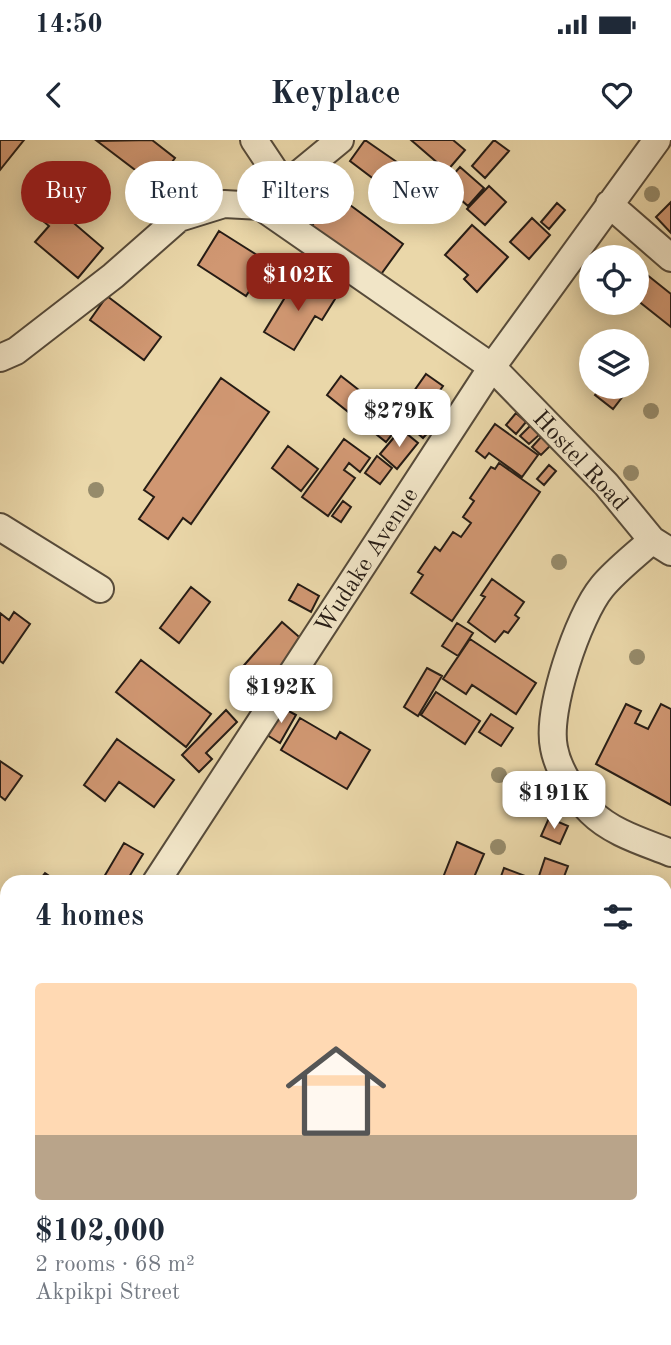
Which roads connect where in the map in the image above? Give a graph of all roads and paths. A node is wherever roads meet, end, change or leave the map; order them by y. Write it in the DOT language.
graph roads {
  1 [pos="254,140"];
  2 [pos="340,140"];
  3 [pos="657,140"];
  4 [pos="268,161"];
  5 [pos="318,161"];
  6 [pos="609,204"];
  7 [pos="237,205"];
  8 [pos="286,224"];
  9 [pos="671,258"];
  10 [pos="0,358"];
  11 [pos="492,367"];
  12 [pos="0,527"];
  13 [pos="662,546"];
  14 [pos="100,589"];
  15 [pos="671,853"];
  16 [pos="161,875"];
  1 -- 4 [label="street"];
  2 -- 5 [label="street"];
  3 -- 6 [label="street, Wudake Avenue"];
  6 -- 9 [label="street"];
  6 -- 11 [label="street, Wudake Avenue"];
  7 -- 10 [label="street"];
  8 -- 11 [label="street, Hostel Road"];
  11 -- 13 [label="street, Hostel Road"];
  11 -- 16 [label="street, Wudake Avenue"];
  12 -- 14 [label="street"];
  13 -- 15 [label="street"];
}
